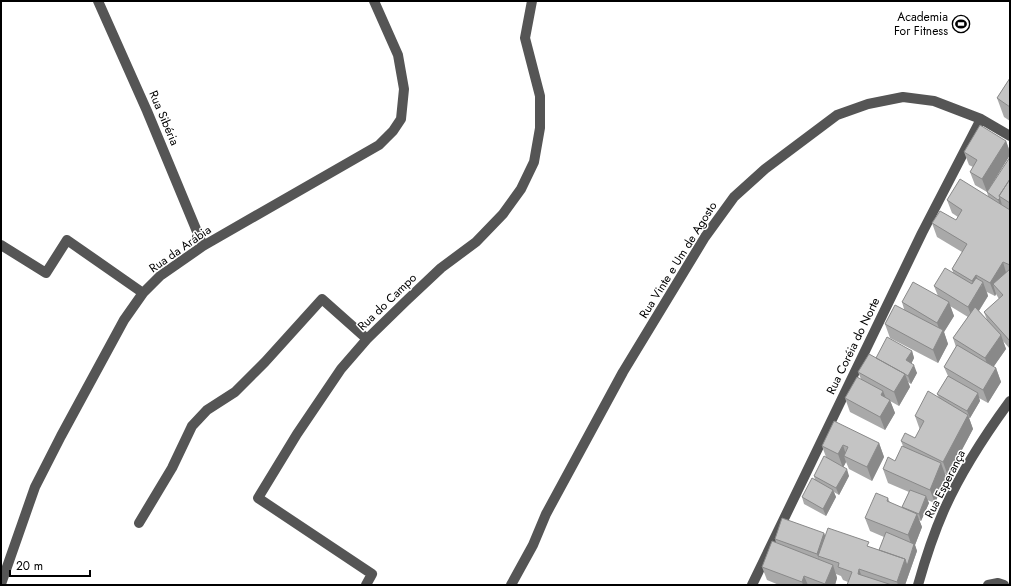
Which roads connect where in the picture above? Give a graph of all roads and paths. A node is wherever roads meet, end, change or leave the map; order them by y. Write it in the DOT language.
graph roads {
  1 [pos="98,1"];
  2 [pos="374,1"];
  3 [pos="532,1"];
  4 [pos="981,119"];
  5 [pos="1010,136"];
  6 [pos="1,245"];
  7 [pos="202,246"];
  8 [pos="143,293"];
  9 [pos="367,339"];
  10 [pos="1010,401"];
  11 [pos="139,523"];
  12 [pos="1,584"];
  13 [pos="366,585"];
  14 [pos="511,585"];
  15 [pos="752,585"];
  16 [pos="918,585"];
  17 [pos="988,585"];
  18 [pos="1004,585"];
  1 -- 7 [label="street, Rua Sibéria"];
  2 -- 7 [label="street, Rua da Arábia"];
  3 -- 9 [label="street, Rua do Campo"];
  4 -- 5 [label="street"];
  4 -- 14 [label="street, Rua Vinte e Um de Agosto"];
  4 -- 15 [label="street, Rua Coréia do Norte"];
  6 -- 8 [label="street"];
  7 -- 8 [label="street, Rua da Arábia"];
  8 -- 12 [label="street, Rua da Arábia"];
  9 -- 11 [label="street"];
  9 -- 13 [label="street, Rua do Campo"];
  10 -- 16 [label="street, Rua Esperança"];
  17 -- 18 [label="street"];
}
